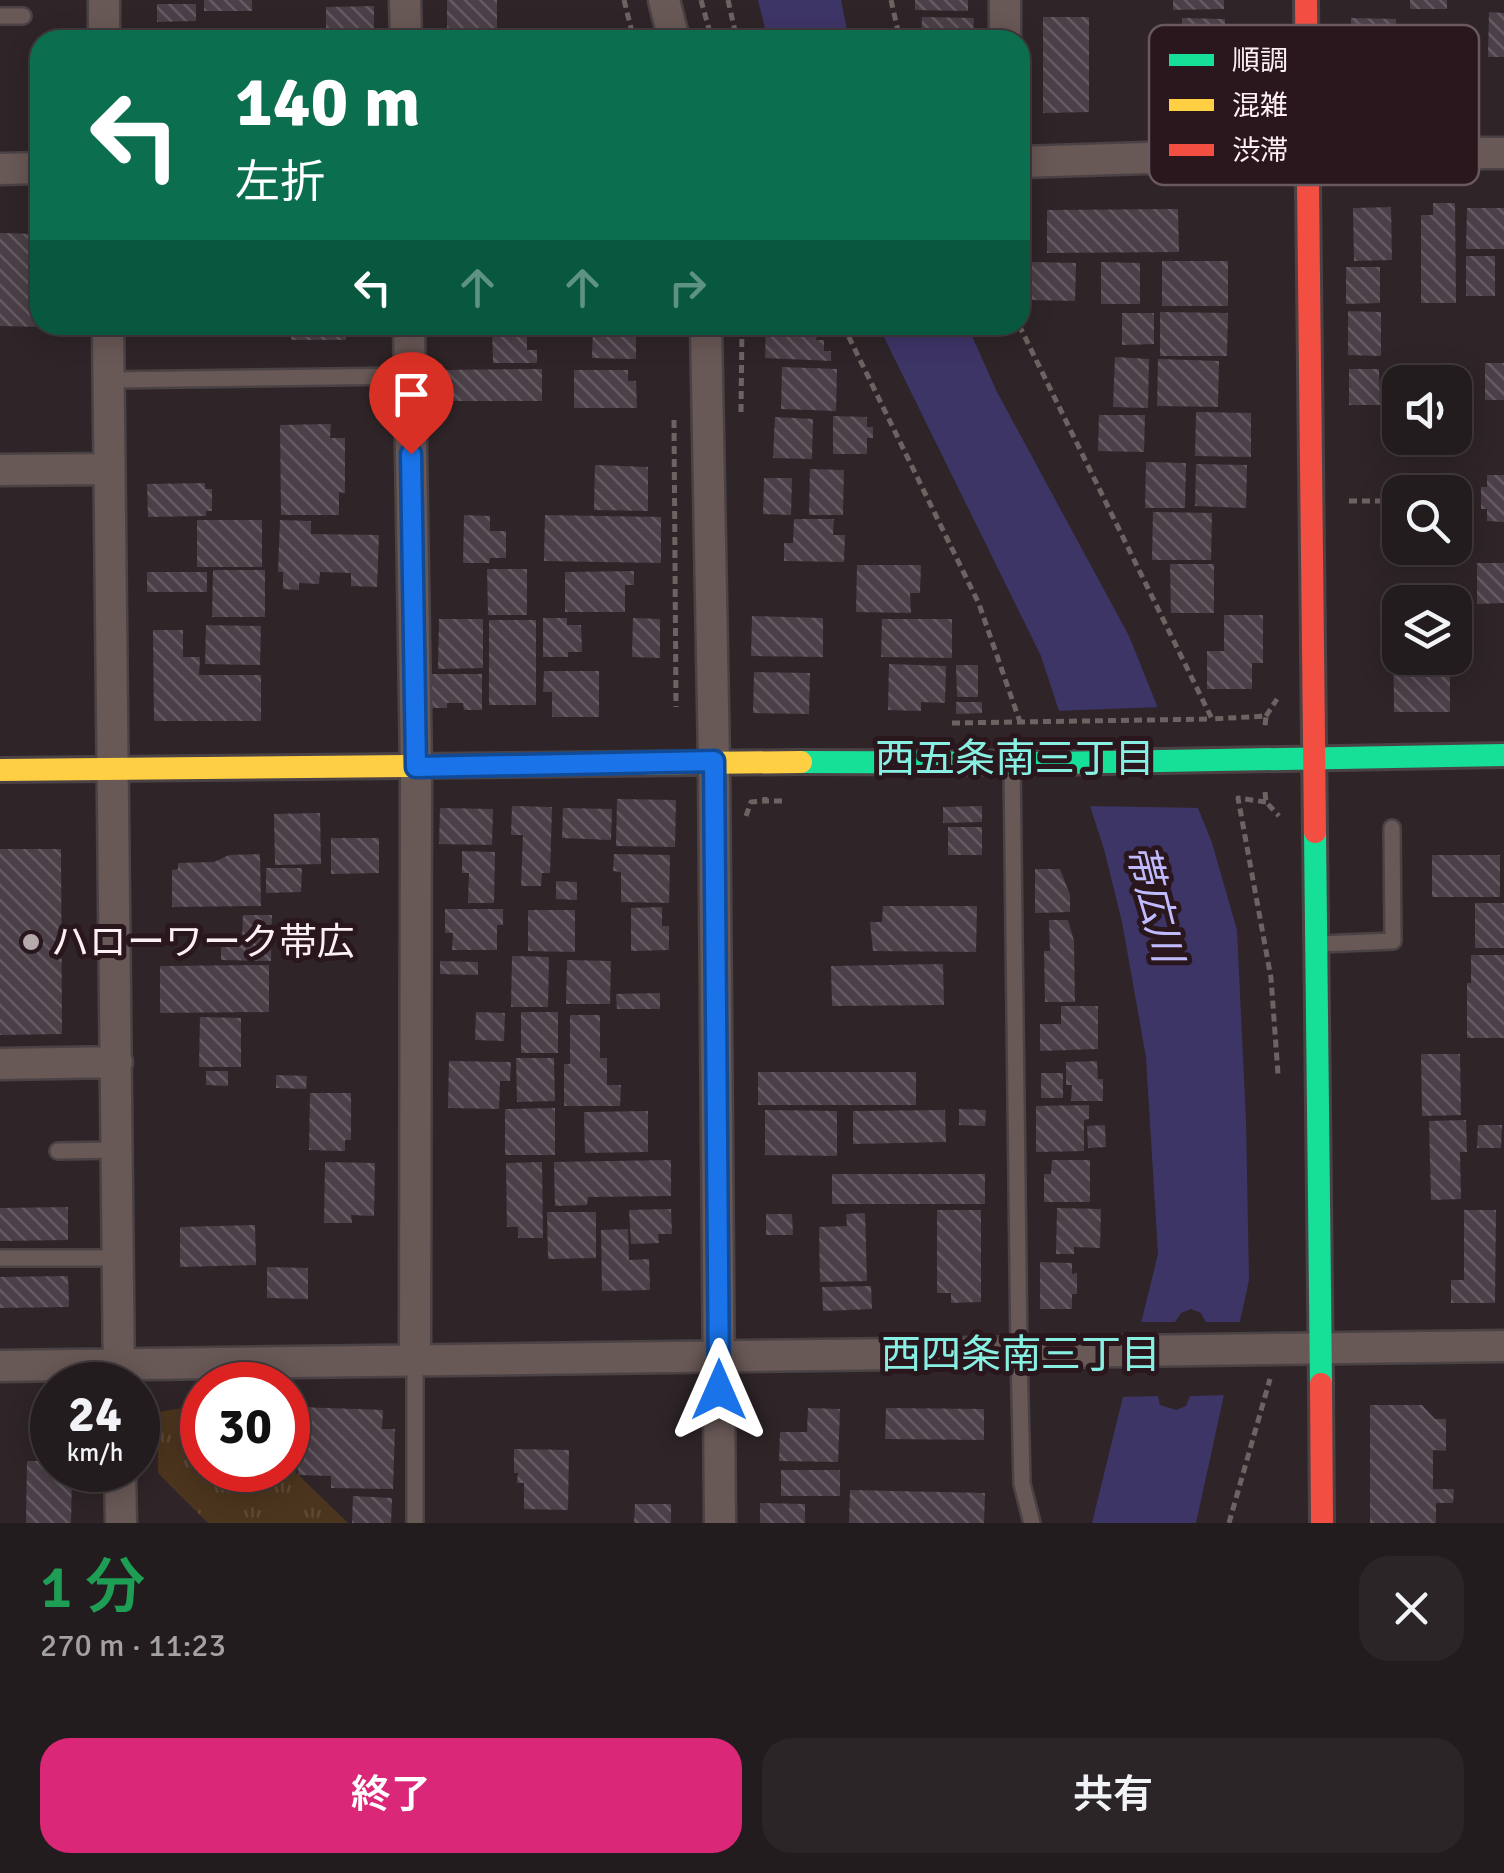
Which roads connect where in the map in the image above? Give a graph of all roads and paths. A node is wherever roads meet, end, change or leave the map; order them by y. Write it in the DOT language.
graph roads {
  1 [pos="104,0"];
  2 [pos="405,0"];
  3 [pos="624,0"];
  4 [pos="664,0"];
  5 [pos="701,0"];
  6 [pos="728,0"];
  7 [pos="891,0"];
  8 [pos="1005,0"];
  9 [pos="1306,0"];
  10 [pos="0,16"];
  11 [pos="23,16"];
  12 [pos="1306,25"];
  13 [pos="104,30"];
  14 [pos="406,30"];
  15 [pos="632,30"];
  16 [pos="672,30"];
  17 [pos="709,30"];
  18 [pos="735,30"];
  19 [pos="898,30"];
  20 [pos="1005,30"];
  21 [pos="1149,158"];
  22 [pos="1030,162"];
  23 [pos="30,168"];
  24 [pos="0,169"];
  25 [pos="1307,185"];
  26 [pos="108,335"];
  27 [pos="409,335"];
  28 [pos="706,335"];
  29 [pos="848,335"];
  30 [pos="1024,335"];
  31 [pos="410,376"];
  32 [pos="109,380"];
  33 [pos="674,420"];
  34 [pos="110,469"];
  35 [pos="0,470"];
  36 [pos="1336,501"];
  37 [pos="1382,501"];
  38 [pos="676,707"];
  39 [pos="1212,719"];
  40 [pos="1020,722"];
  41 [pos="1036,722"];
  42 [pos="1504,755"];
  43 [pos="1314,758"];
  44 [pos="1264,760"];
  45 [pos="714,761"];
  46 [pos="1012,762"];
  47 [pos="416,767"];
  48 [pos="113,769"];
  49 [pos="0,770"];
  50 [pos="1266,802"];
  51 [pos="1392,828"];
  52 [pos="1316,944"];
  53 [pos="116,1062"];
  54 [pos="0,1064"];
  55 [pos="1279,1089"];
  56 [pos="117,1150"];
  57 [pos="58,1151"];
  58 [pos="0,1258"];
  59 [pos="118,1258"];
  60 [pos="1320,1346"];
  61 [pos="1504,1346"];
  62 [pos="1270,1349"];
  63 [pos="1019,1353"];
  64 [pos="718,1358"];
  65 [pos="415,1359"];
  66 [pos="118,1362"];
  67 [pos="0,1366"];
  68 [pos="30,1369"];
  69 [pos="160,1374"];
  70 [pos="120,1492"];
  71 [pos="121,1523"];
  72 [pos="415,1523"];
  73 [pos="720,1523"];
  74 [pos="1032,1523"];
  75 [pos="1229,1523"];
  76 [pos="1322,1523"];
  1 -- 13 [label="street"];
  2 -- 14 [label="street"];
  3 -- 15 [label="path"];
  4 -- 16 [label="street"];
  5 -- 17 [label="path"];
  6 -- 18 [label="path"];
  7 -- 19 [label="path"];
  8 -- 20 [label="street"];
  9 -- 12 [label="street"];
  10 -- 11 [label="lane"];
  21 -- 22 [label="street"];
  23 -- 24 [label="street"];
  25 -- 43 [label="street"];
  26 -- 32 [label="street"];
  27 -- 31 [label="street"];
  28 -- 45 [label="street"];
  29 -- 40 [label="path"];
  30 -- 39 [label="path"];
  31 -- 32 [label="lane"];
  31 -- 47 [label="street"];
  32 -- 34 [label="street"];
  33 -- 38 [label="path"];
  34 -- 35 [label="street"];
  34 -- 48 [label="street"];
  36 -- 37 [label="path"];
  39 -- 41 [label="path"];
  39 -- 44 [label="path"];
  42 -- 43 [label="street"];
  43 -- 44 [label="street"];
  43 -- 52 [label="street"];
  44 -- 46 [label="street"];
  45 -- 46 [label="street"];
  45 -- 47 [label="street"];
  45 -- 64 [label="street"];
  46 -- 63 [label="lane"];
  47 -- 48 [label="street"];
  47 -- 65 [label="street"];
  48 -- 49 [label="street"];
  48 -- 53 [label="street"];
  50 -- 55 [label="path"];
  51 -- 52 [label="lane"];
  52 -- 60 [label="street"];
  53 -- 54 [label="street"];
  53 -- 56 [label="street"];
  56 -- 57 [label="lane"];
  56 -- 59 [label="street"];
  58 -- 59 [label="lane"];
  59 -- 66 [label="street"];
  60 -- 61 [label="street"];
  60 -- 62 [label="street"];
  60 -- 76 [label="street"];
  62 -- 63 [label="street"];
  62 -- 75 [label="path"];
  63 -- 64 [label="street"];
  63 -- 74 [label="lane"];
  64 -- 65 [label="street"];
  64 -- 73 [label="street"];
  65 -- 69 [label="street"];
  65 -- 72 [label="lane"];
  67 -- 68 [label="street"];
  70 -- 71 [label="street"];
}
